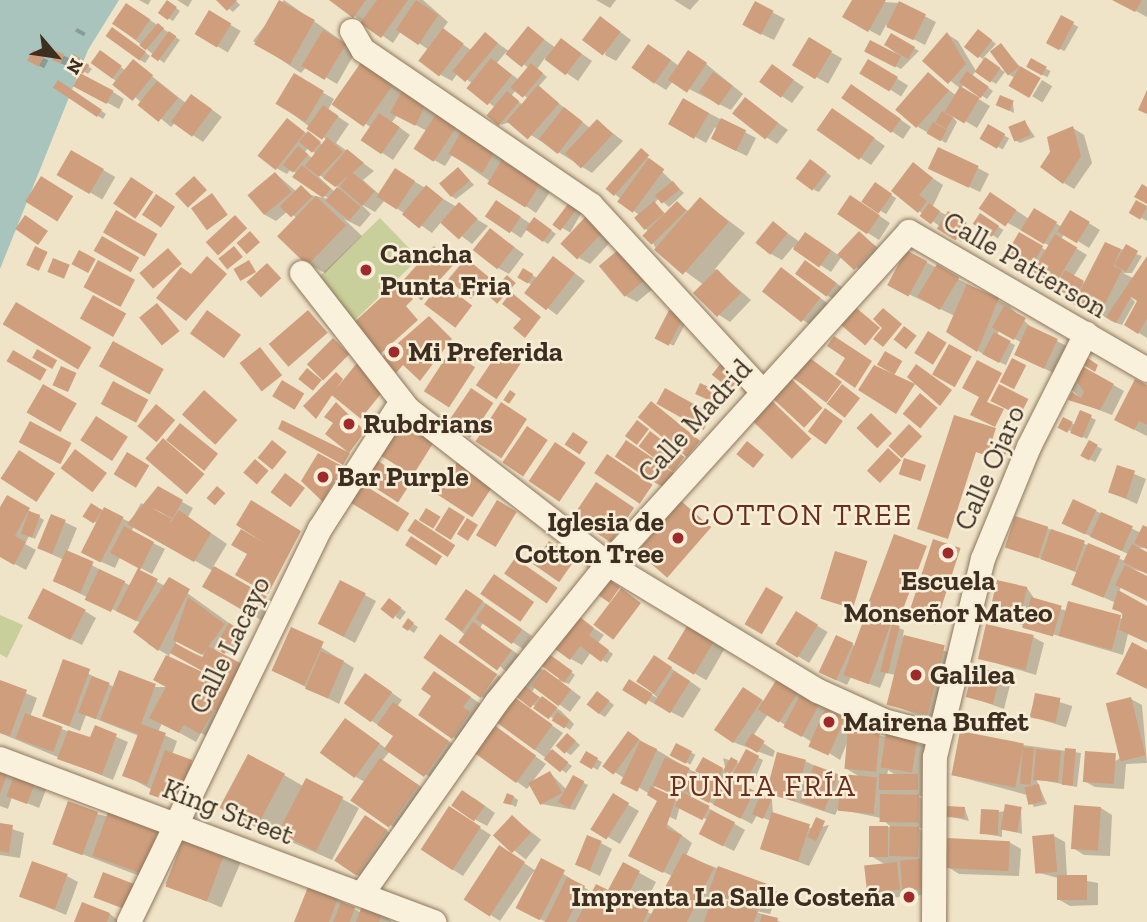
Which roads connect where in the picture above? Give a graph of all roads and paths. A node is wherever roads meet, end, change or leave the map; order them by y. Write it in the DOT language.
graph roads {
  1 [pos="352,31"];
  2 [pos="909,232"];
  3 [pos="302,273"];
  4 [pos="1086,334"];
  5 [pos="1147,370"];
  6 [pos="761,390"];
  7 [pos="401,403"];
  8 [pos="608,564"];
  9 [pos="938,736"];
  10 [pos="0,759"];
  11 [pos="176,824"];
  12 [pos="362,894"];
  13 [pos="129,922"];
  14 [pos="434,922"];
  15 [pos="934,922"];
  1 -- 6 [label="street"];
  2 -- 4 [label="street, Calle Patterson"];
  2 -- 6 [label="street, Calle Madrid"];
  3 -- 7 [label="street"];
  4 -- 5 [label="street, Calle Patterson"];
  4 -- 9 [label="street, Calle Ojaro"];
  6 -- 8 [label="street, Calle Madrid"];
  7 -- 8 [label="street"];
  7 -- 11 [label="street, Calle Lacayo"];
  8 -- 9 [label="street"];
  8 -- 12 [label="street, Calle Madrid"];
  9 -- 15 [label="street, Calle Ojaro"];
  10 -- 11 [label="street, King Street"];
  11 -- 12 [label="street, King Street"];
  11 -- 13 [label="street, Calle Lacayo"];
  12 -- 14 [label="street, King Street"];
}
